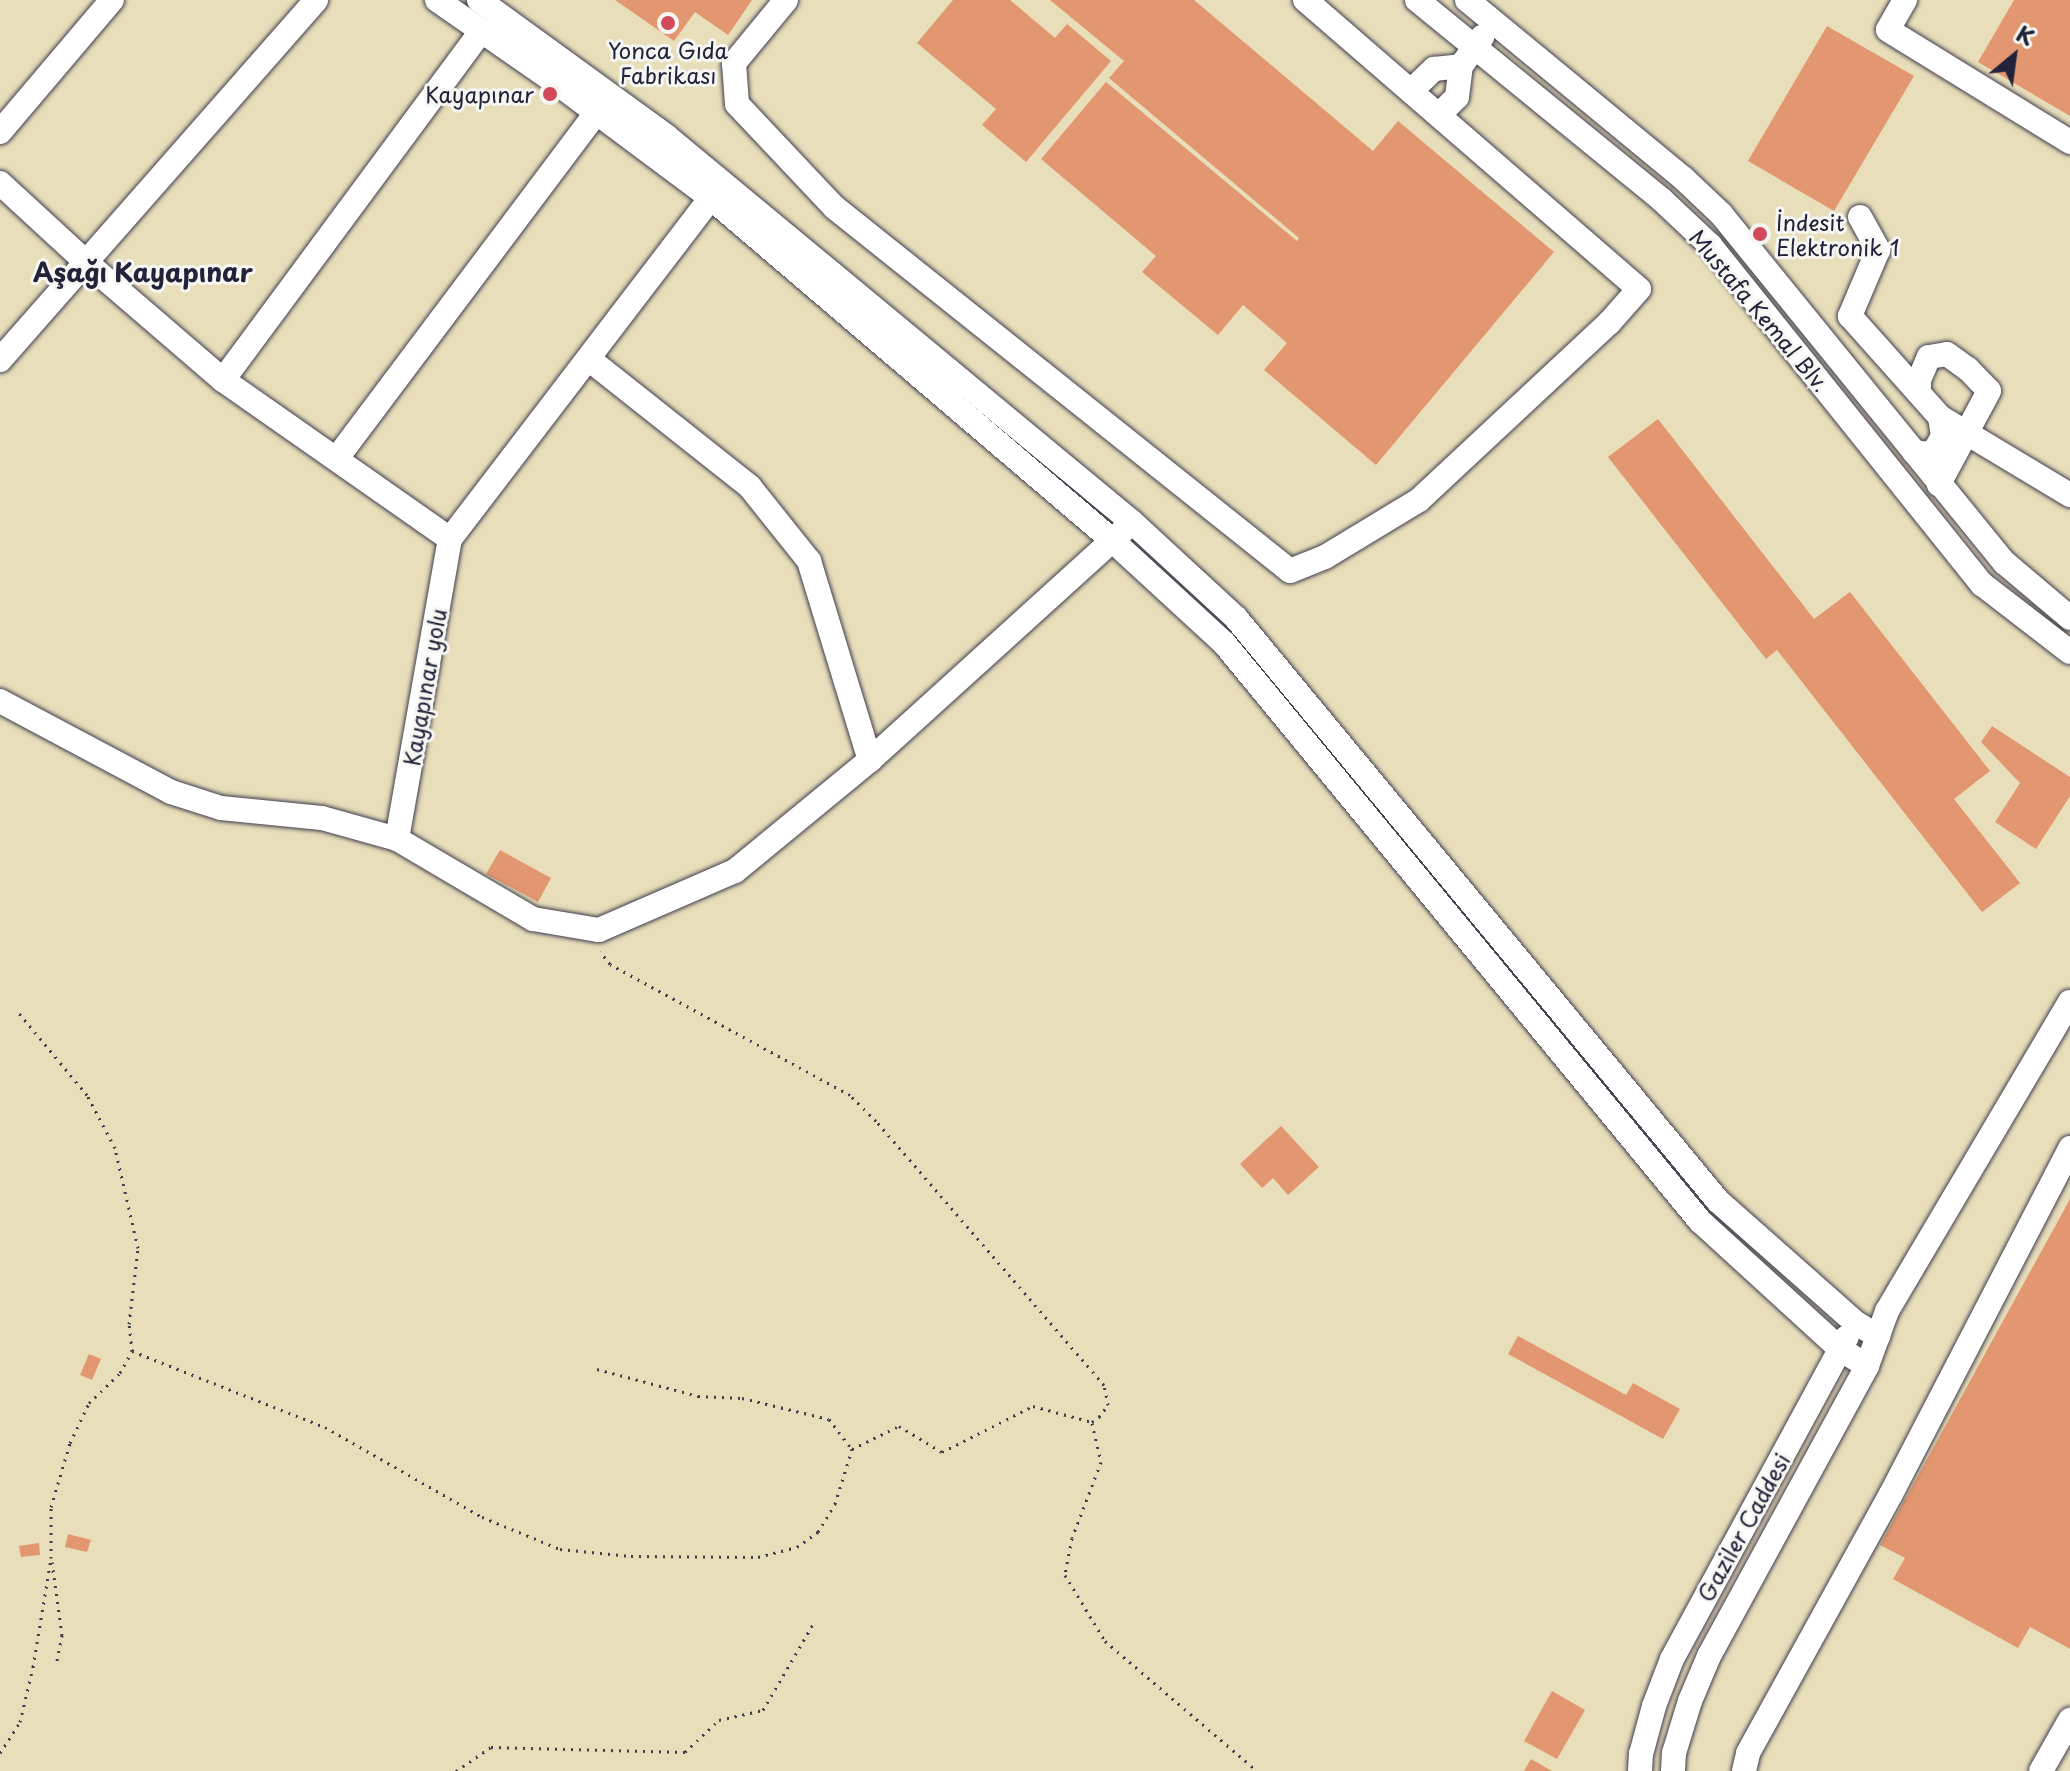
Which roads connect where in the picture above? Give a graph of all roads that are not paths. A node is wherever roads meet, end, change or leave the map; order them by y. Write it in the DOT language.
graph roads {
  1 [pos="112,0"];
  2 [pos="316,0"];
  3 [pos="437,0"];
  4 [pos="479,0"];
  5 [pos="786,0"];
  6 [pos="1305,0"];
  7 [pos="1417,0"];
  8 [pos="1467,0"];
  9 [pos="1905,0"];
  10 [pos="1494,22"];
  11 [pos="481,31"];
  12 [pos="1467,57"];
  13 [pos="1411,91"];
  14 [pos="597,112"];
  15 [pos="1439,115"];
  16 [pos="0,132"];
  17 [pos="2070,142"];
  18 [pos="0,183"];
  19 [pos="711,198"];
  20 [pos="1860,217"];
  21 [pos="88,264"];
  22 [pos="0,360"];
  23 [pos="590,360"];
  24 [pos="223,380"];
  25 [pos="1919,393"];
  26 [pos="1940,417"];
  27 [pos="1967,434"];
  28 [pos="1914,452"];
  29 [pos="337,458"];
  30 [pos="1939,484"];
  31 [pos="2066,484"];
  32 [pos="1132,522"];
  33 [pos="450,539"];
  34 [pos="1113,541"];
  35 [pos="2070,618"];
  36 [pos="2070,652"];
  37 [pos="0,701"];
  38 [pos="870,760"];
  39 [pos="397,839"];
  40 [pos="2070,1002"];
  41 [pos="2070,1148"];
  42 [pos="1887,1311"];
  43 [pos="1856,1323"];
  44 [pos="1878,1336"];
  45 [pos="1840,1349"];
  46 [pos="1867,1366"];
  47 [pos="2070,1720"];
  48 [pos="1640,1771"];
  49 [pos="1673,1771"];
  50 [pos="1744,1771"];
  51 [pos="2041,1771"];
  1 -- 16 [label="street"];
  2 -- 21 [label="street"];
  3 -- 11 [label="street"];
  4 -- 32 [label="street"];
  5 -- 15 [label="street"];
  6 -- 13 [label="street"];
  7 -- 12 [label="street, Mustafa Kemal Blv."];
  8 -- 10 [label="street, Mustafa Kemal Blv."];
  9 -- 17 [label="street"];
  10 -- 12 [label="street"];
  10 -- 28 [label="street, Mustafa Kemal Blv."];
  11 -- 14 [label="street"];
  11 -- 24 [label="street"];
  12 -- 13 [label="street"];
  12 -- 15 [label="street"];
  12 -- 36 [label="street, Mustafa Kemal Blv."];
  13 -- 15 [label="street"];
  14 -- 19 [label="street"];
  14 -- 29 [label="street"];
  18 -- 21 [label="street"];
  19 -- 23 [label="street, Kayapınar yolu"];
  19 -- 34 [label="street"];
  20 -- 25 [label="street"];
  21 -- 22 [label="street"];
  21 -- 24 [label="street"];
  23 -- 33 [label="street, Kayapınar yolu"];
  23 -- 38 [label="street"];
  24 -- 29 [label="street"];
  25 -- 26 [label="street"];
  25 -- 27 [label="street"];
  26 -- 27 [label="street"];
  26 -- 28 [label="street"];
  27 -- 30 [label="street"];
  27 -- 31 [label="street"];
  28 -- 30 [label="street, Mustafa Kemal Blv."];
  29 -- 33 [label="street"];
  30 -- 35 [label="street, Mustafa Kemal Blv."];
  32 -- 34 [label="street"];
  32 -- 43 [label="street"];
  33 -- 39 [label="street, Kayapınar yolu"];
  34 -- 38 [label="street"];
  34 -- 45 [label="street"];
  37 -- 39 [label="street"];
  38 -- 39 [label="street"];
  40 -- 42 [label="street, Gaziler Caddesi"];
  41 -- 50 [label="street"];
  42 -- 43 [label="street"];
  42 -- 44 [label="street, Gaziler Caddesi"];
  43 -- 44 [label="street"];
  43 -- 45 [label="street, Gaziler Caddesi"];
  44 -- 46 [label="street, Gaziler Caddesi"];
  45 -- 46 [label="street"];
  45 -- 48 [label="street, Gaziler Caddesi"];
  46 -- 49 [label="street, Gaziler Caddesi"];
  47 -- 51 [label="street"];
}
